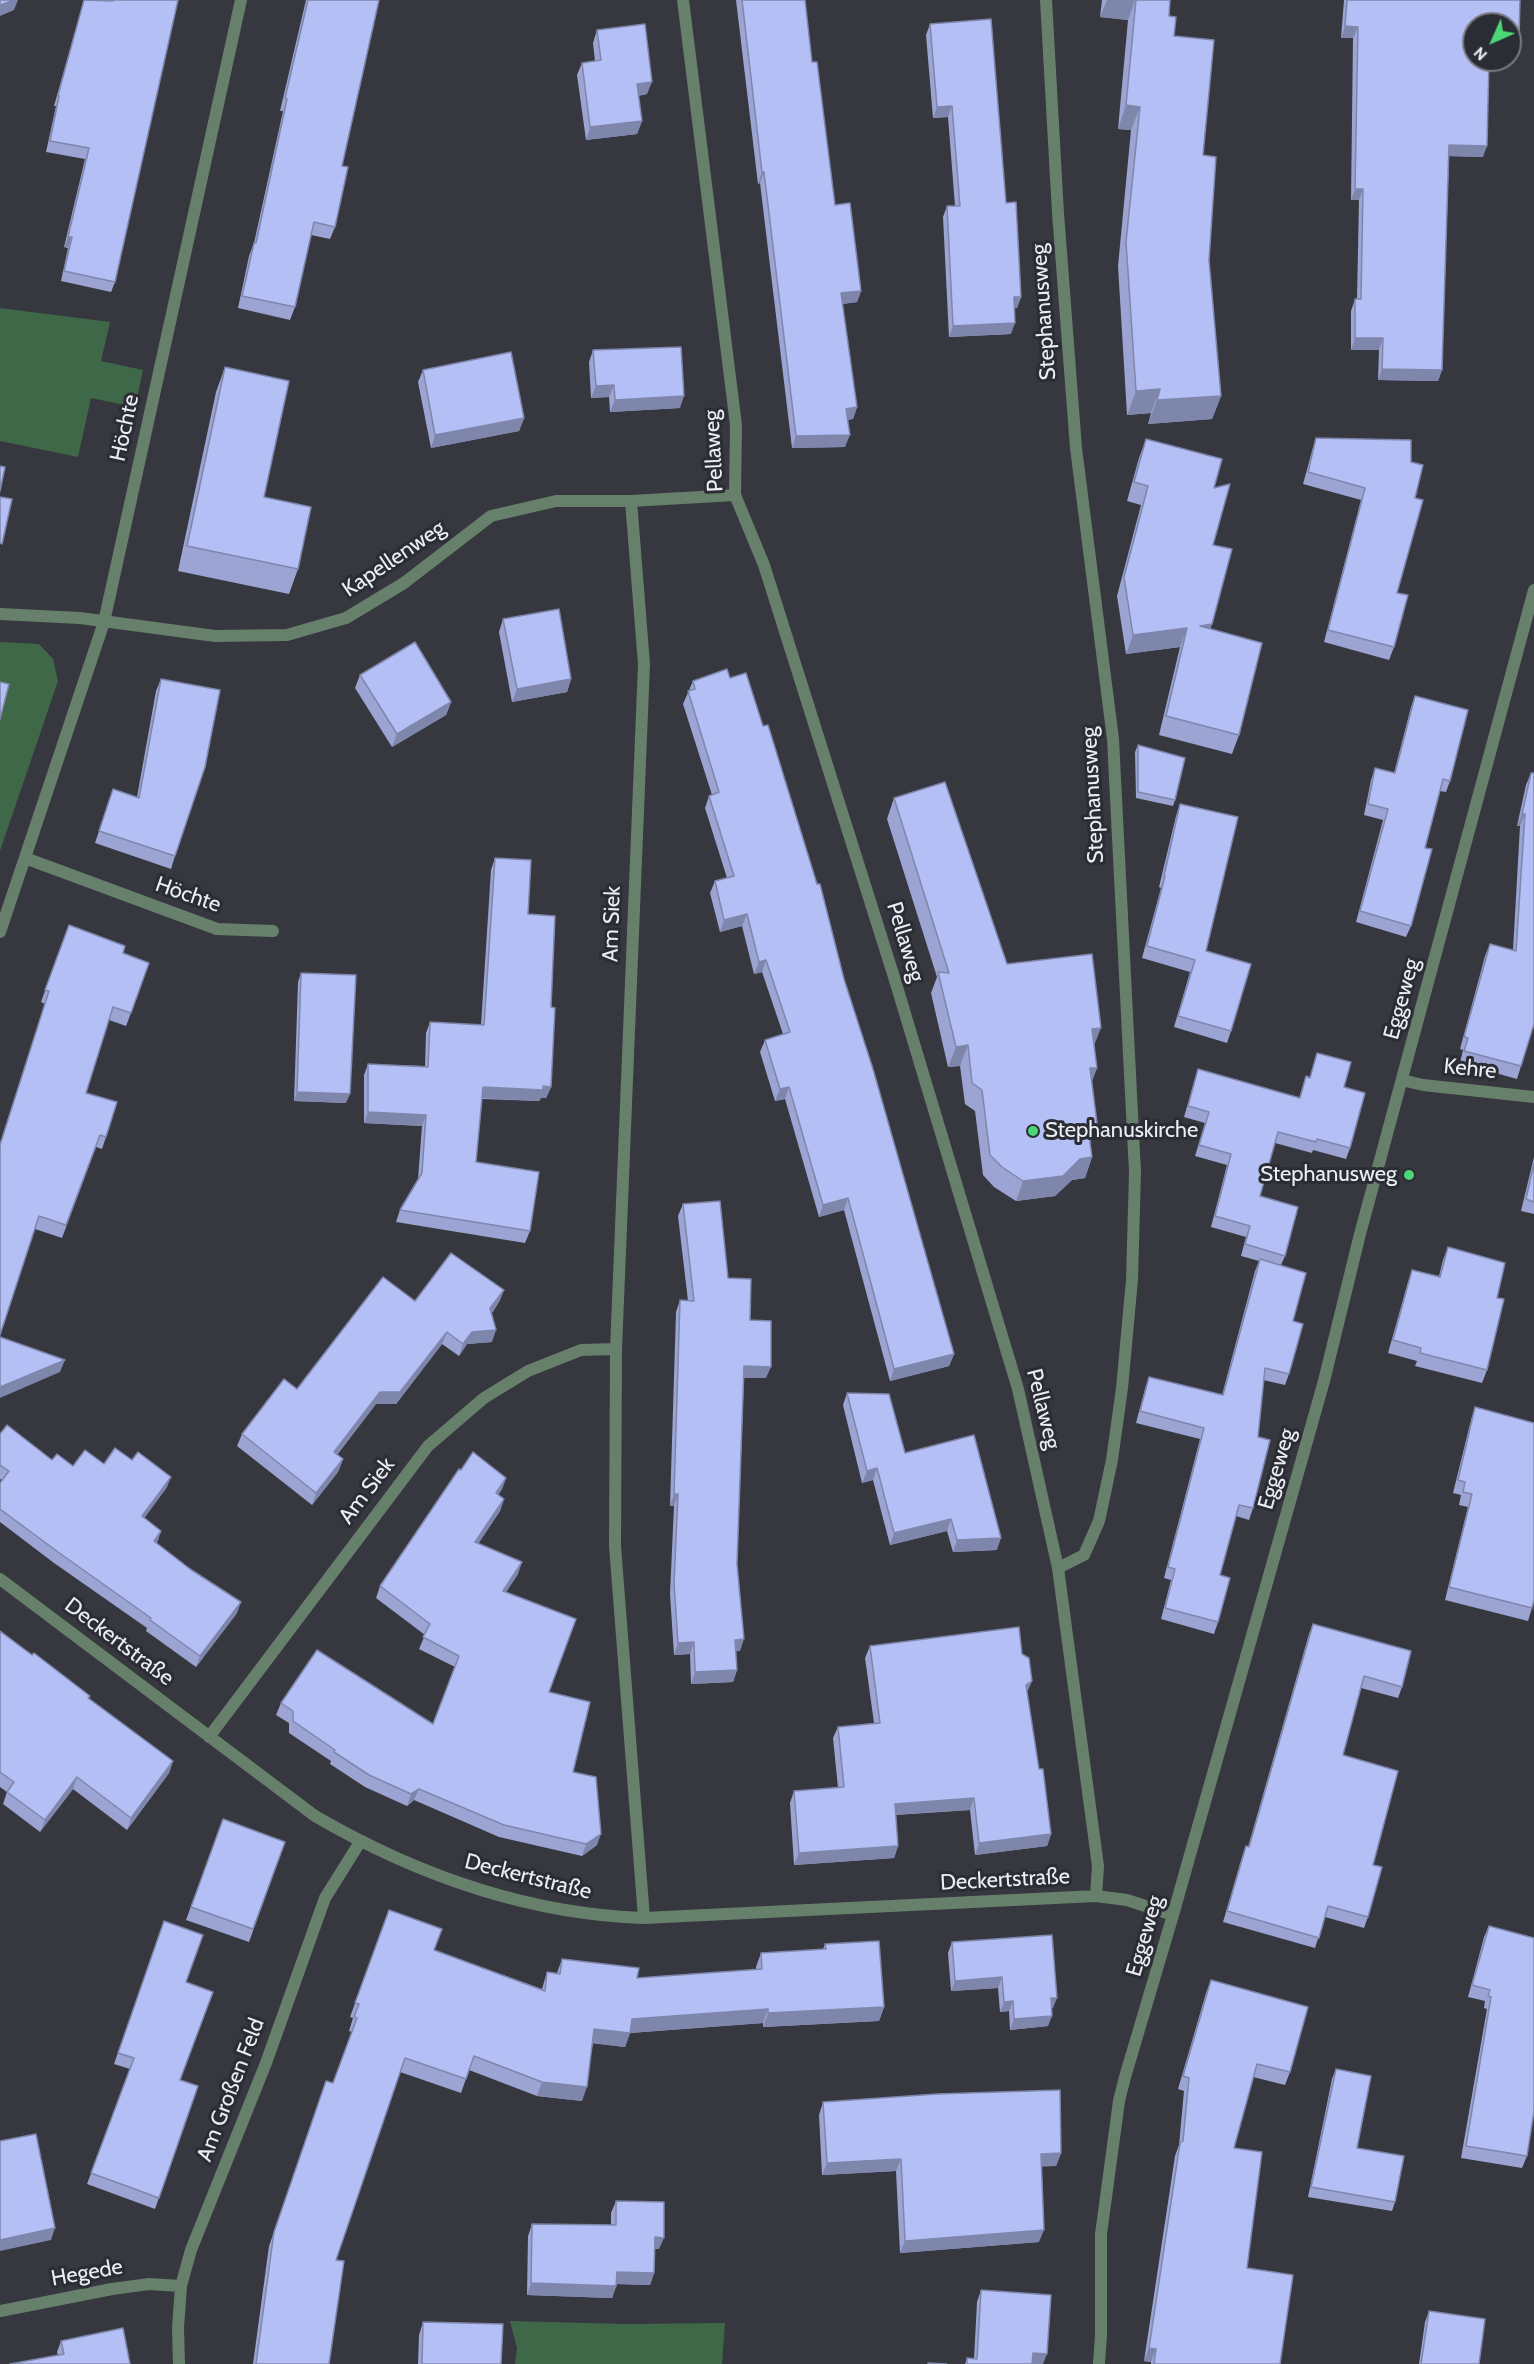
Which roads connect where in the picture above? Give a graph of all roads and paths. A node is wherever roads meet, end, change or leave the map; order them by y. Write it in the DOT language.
graph roads {
  1 [pos="242,0"];
  2 [pos="683,0"];
  3 [pos="1046,0"];
  4 [pos="735,495"];
  5 [pos="631,501"];
  6 [pos="1534,590"];
  7 [pos="0,614"];
  8 [pos="104,622"];
  9 [pos="25,858"];
  10 [pos="273,931"];
  11 [pos="0,932"];
  12 [pos="1402,1080"];
  13 [pos="1534,1097"];
  14 [pos="616,1349"];
  15 [pos="1058,1568"];
  16 [pos="0,1579"];
  17 [pos="209,1737"];
  18 [pos="360,1842"];
  19 [pos="1096,1896"];
  20 [pos="1173,1915"];
  21 [pos="644,1918"];
  22 [pos="181,2286"];
  23 [pos="0,2311"];
  24 [pos="180,2364"];
  25 [pos="1099,2364"];
  1 -- 8 [label="street, Höchte"];
  2 -- 4 [label="street, Pellaweg"];
  3 -- 15 [label="street, Stephanusweg"];
  4 -- 5 [label="street, Kapellenweg"];
  4 -- 15 [label="street, Pellaweg"];
  5 -- 8 [label="street, Kapellenweg"];
  5 -- 14 [label="street, Am Siek"];
  6 -- 12 [label="street, Eggeweg"];
  7 -- 8 [label="street, Kapellenweg"];
  8 -- 9 [label="street, Höchte"];
  9 -- 10 [label="street, Höchte"];
  9 -- 11 [label="street, Höchte"];
  12 -- 13 [label="street, Kehre"];
  12 -- 20 [label="street, Eggeweg"];
  14 -- 17 [label="street, Am Siek"];
  14 -- 21 [label="street, Am Siek"];
  15 -- 19 [label="street, Pellaweg"];
  16 -- 17 [label="street, Deckertstraße"];
  17 -- 18 [label="street, Deckertstraße"];
  18 -- 21 [label="street, Deckertstraße"];
  18 -- 22 [label="street, Am Großen Feld"];
  19 -- 20 [label="street, Deckertstraße"];
  19 -- 21 [label="street, Deckertstraße"];
  20 -- 25 [label="street, Eggeweg"];
  22 -- 23 [label="street, Hegede"];
  22 -- 24 [label="street, Am Großen Feld"];
}
